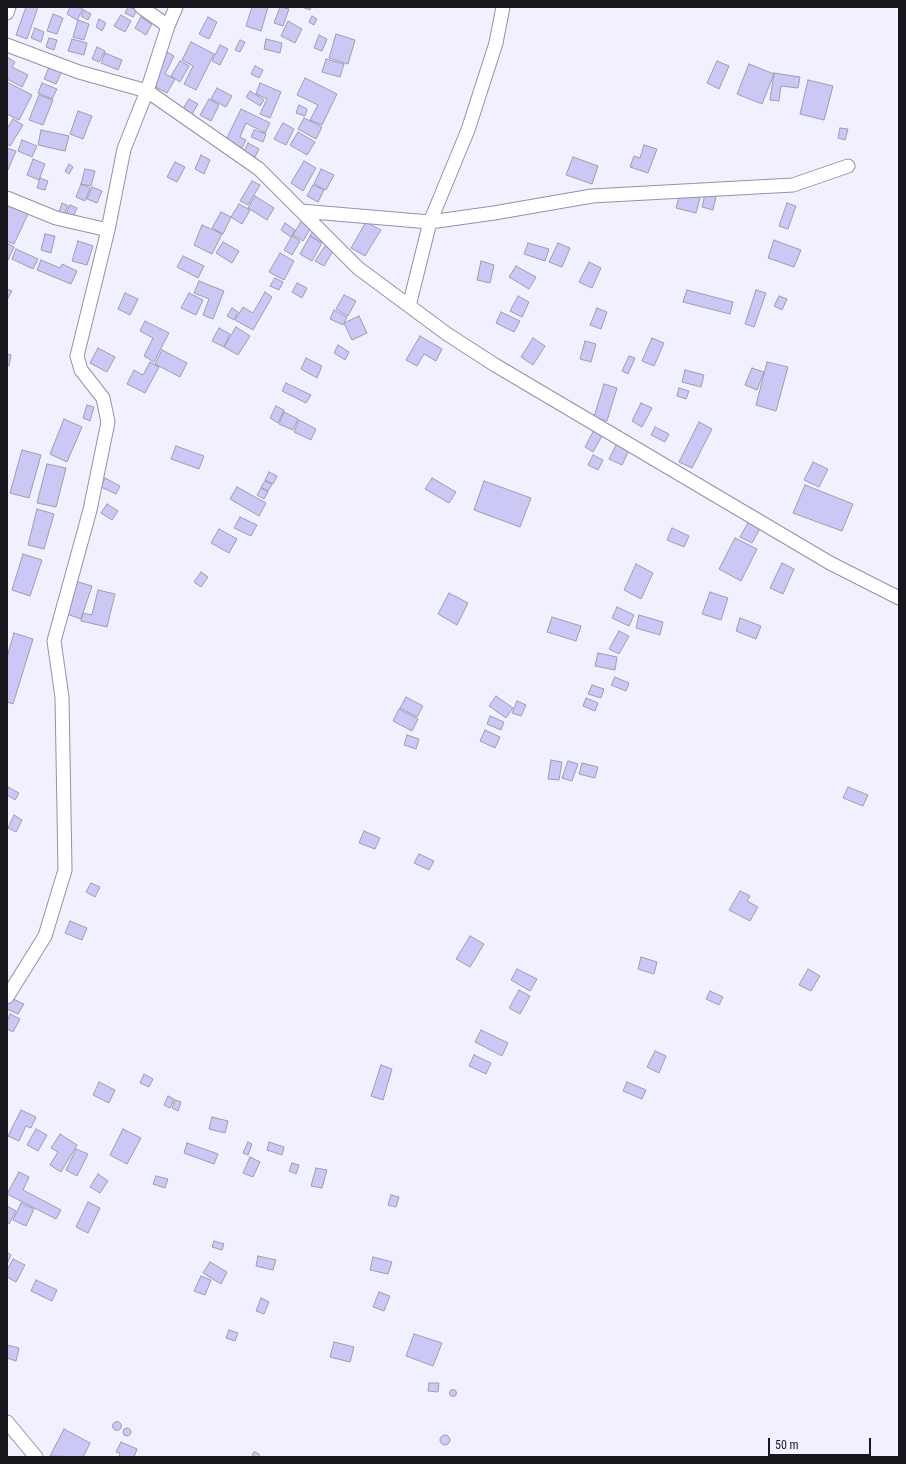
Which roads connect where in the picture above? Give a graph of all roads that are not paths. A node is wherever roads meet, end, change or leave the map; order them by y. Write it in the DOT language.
graph roads {
  1 [pos="9,7"];
  2 [pos="141,7"];
  3 [pos="176,7"];
  4 [pos="503,7"];
  5 [pos="7,13"];
  6 [pos="168,26"];
  7 [pos="7,45"];
  8 [pos="147,91"];
  9 [pos="848,166"];
  10 [pos="7,198"];
  11 [pos="301,211"];
  12 [pos="430,222"];
  13 [pos="108,230"];
  14 [pos="409,306"];
  15 [pos="899,598"];
  16 [pos="7,997"];
  17 [pos="7,1422"];
  18 [pos="36,1457"];
  1 -- 5 [label="street"];
  2 -- 6 [label="street"];
  3 -- 6 [label="street"];
  4 -- 12 [label="street"];
  6 -- 8 [label="street"];
  7 -- 8 [label="street"];
  8 -- 11 [label="street"];
  8 -- 13 [label="street"];
  9 -- 12 [label="street"];
  10 -- 13 [label="street"];
  11 -- 12 [label="street"];
  11 -- 14 [label="street"];
  12 -- 14 [label="street"];
  13 -- 16 [label="street"];
  14 -- 15 [label="street"];
  17 -- 18 [label="street"];
}
